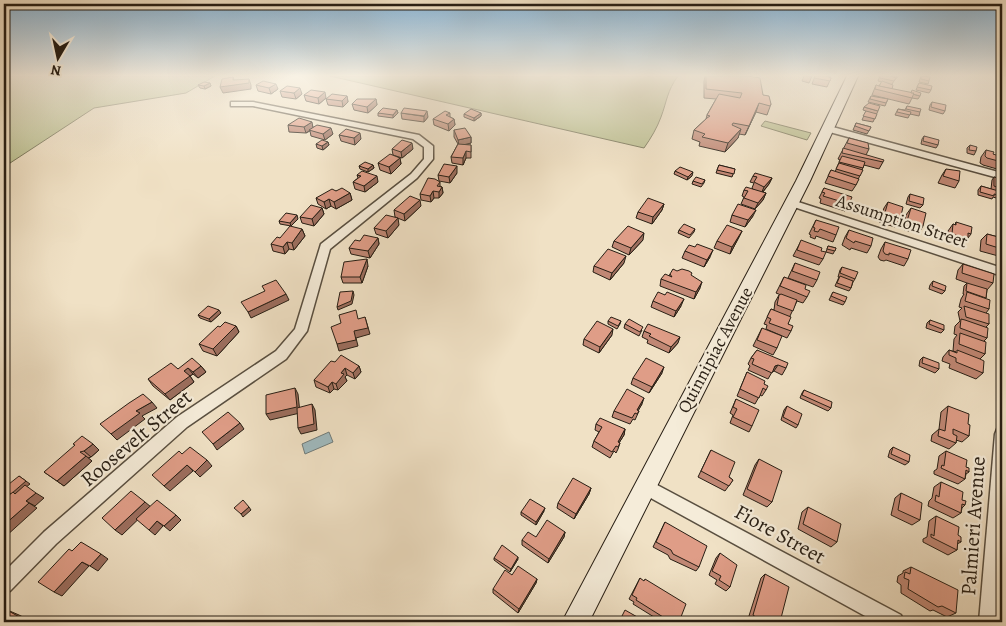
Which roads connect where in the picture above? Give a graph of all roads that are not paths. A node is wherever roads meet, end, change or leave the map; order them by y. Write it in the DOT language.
graph roads {
  1 [pos="259,105"];
  2 [pos="840,105"];
  3 [pos="829,129"];
  4 [pos="1002,176"];
  5 [pos="792,203"];
  6 [pos="1002,272"];
  7 [pos="1002,434"];
  8 [pos="644,486"];
  9 [pos="4,585"];
  10 [pos="576,622"];
  11 [pos="894,622"];
  12 [pos="988,622"];
  1 -- 9 [label="street, Roosevelt Street"];
  2 -- 3 [label="main road, Quinnipiac Avenue"];
  3 -- 4 [label="street"];
  3 -- 5 [label="main road, Quinnipiac Avenue"];
  5 -- 6 [label="street, Assumption Street"];
  5 -- 8 [label="main road, Quinnipiac Avenue"];
  7 -- 12 [label="street, Palmieri Avenue"];
  8 -- 10 [label="main road, Quinnipiac Avenue"];
  8 -- 11 [label="street, Fiore Street"];
}
